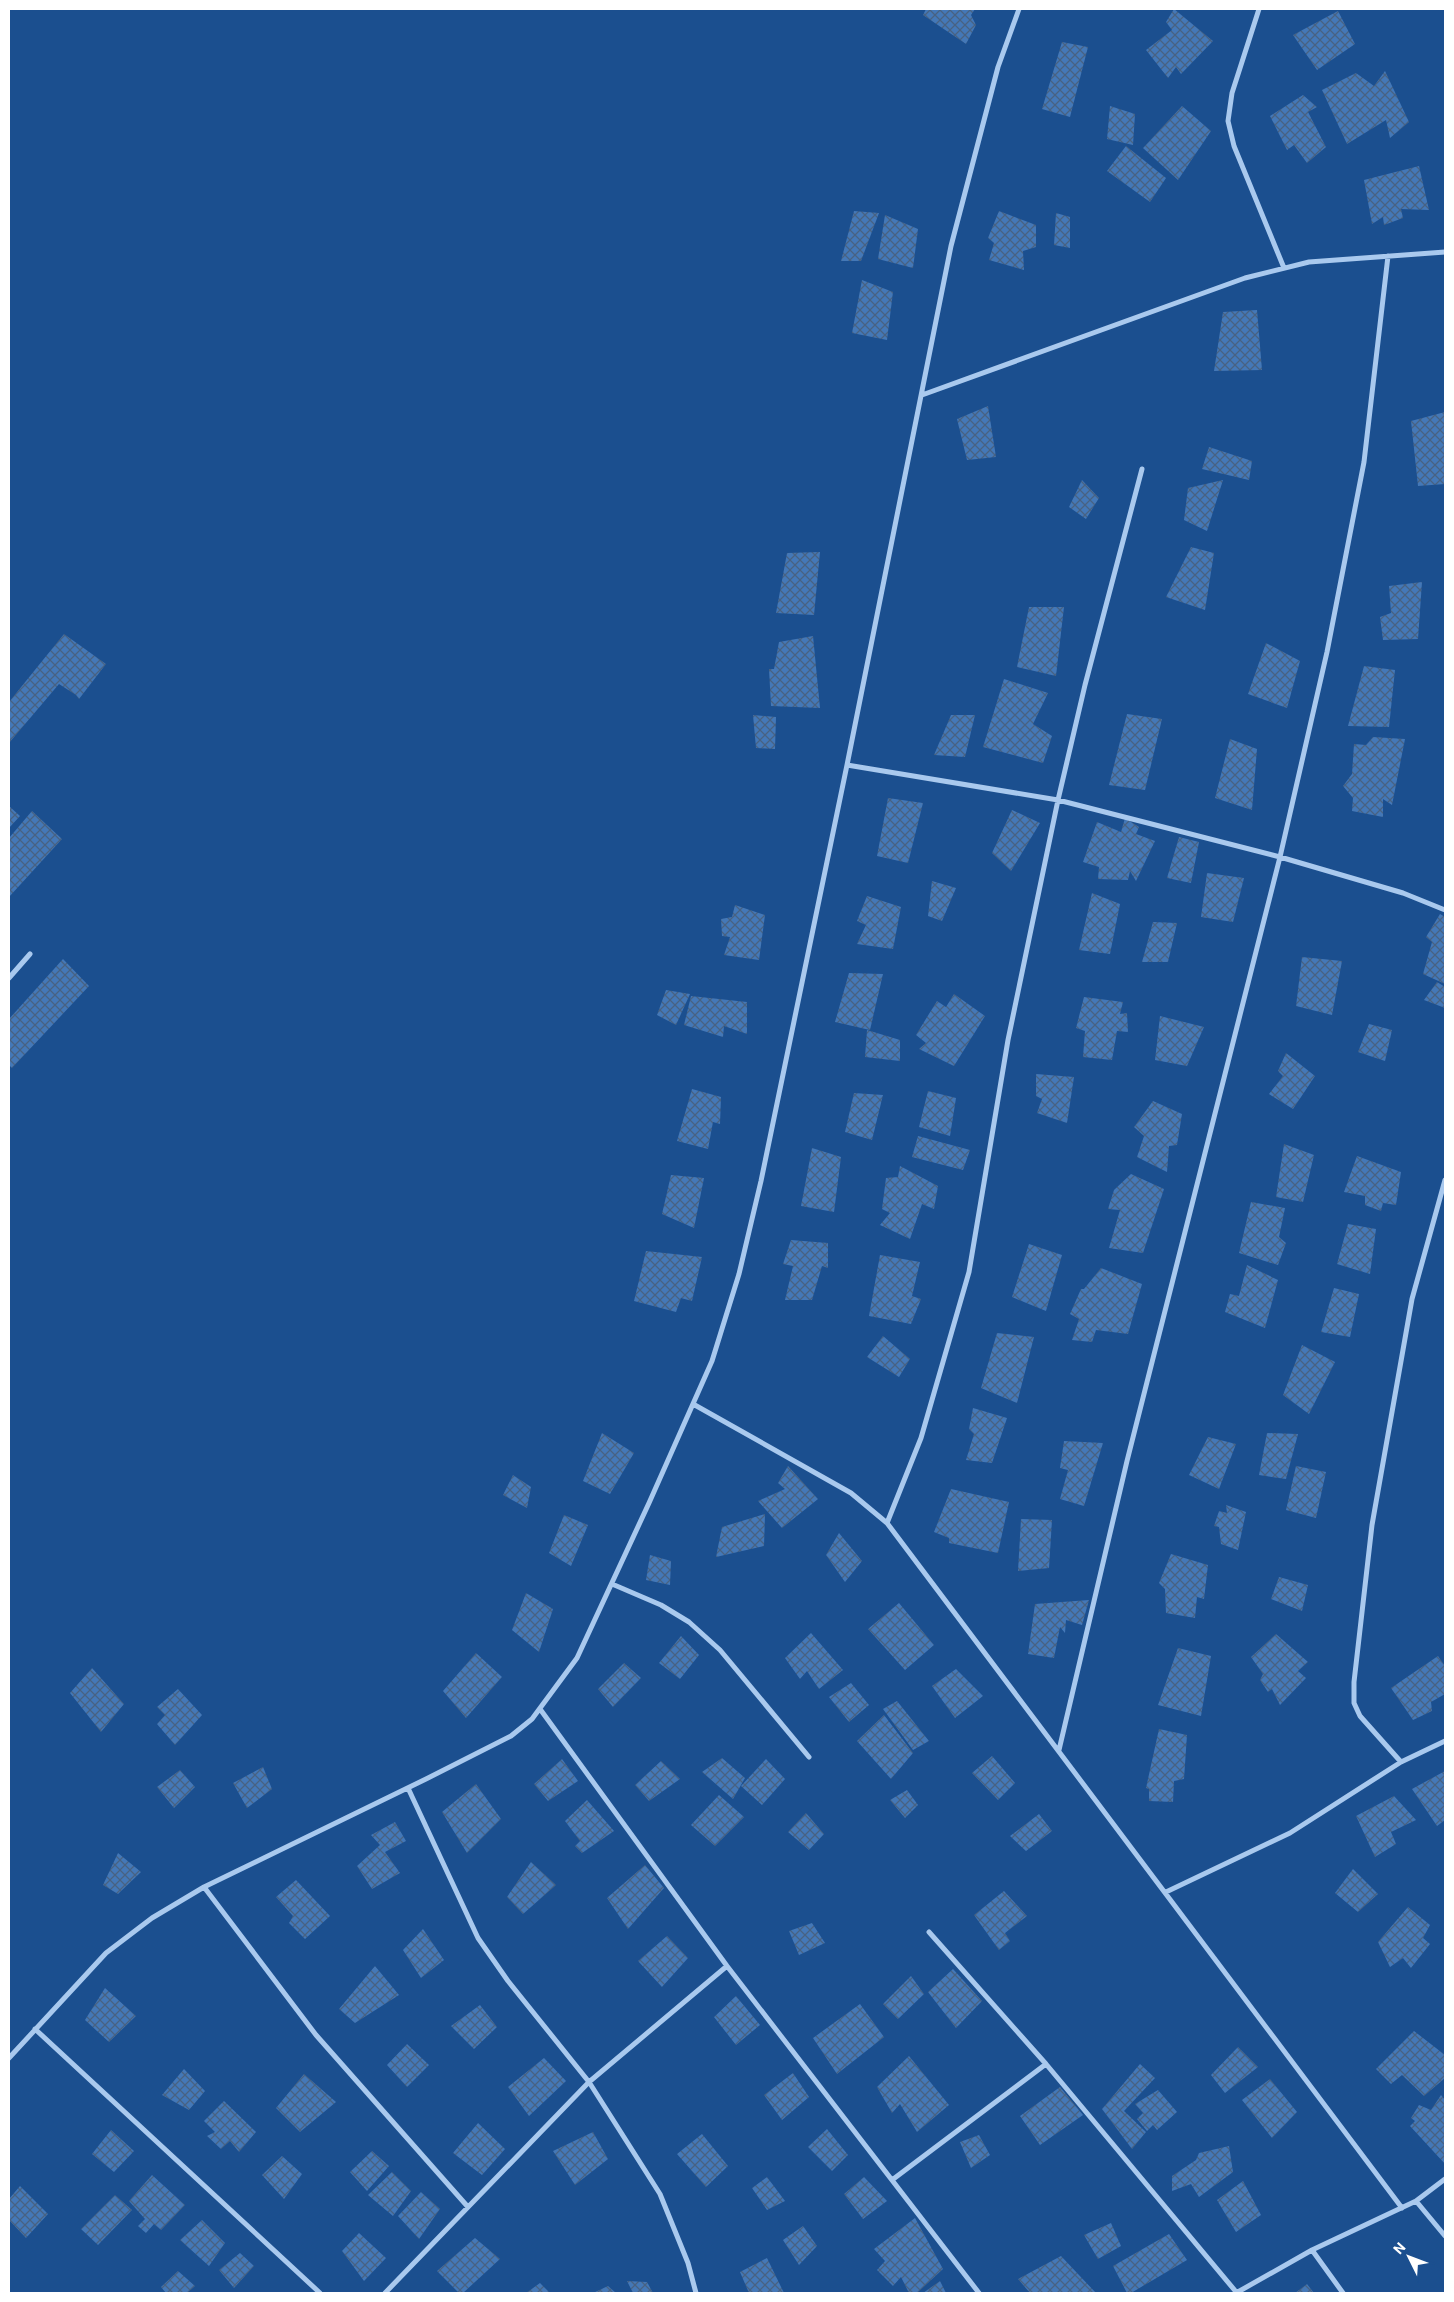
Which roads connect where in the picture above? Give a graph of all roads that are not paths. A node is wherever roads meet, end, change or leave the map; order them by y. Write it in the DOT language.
graph roads {
  1 [pos="1019,9"];
  2 [pos="1259,9"];
  3 [pos="1445,252"];
  4 [pos="1388,256"];
  5 [pos="1284,268"];
  6 [pos="922,394"];
  7 [pos="1142,469"];
  8 [pos="847,765"];
  9 [pos="1058,800"];
  10 [pos="1280,857"];
  11 [pos="1445,910"];
  12 [pos="30,954"];
  13 [pos="9,978"];
  14 [pos="1445,1180"];
  15 [pos="693,1404"];
  16 [pos="886,1523"];
  17 [pos="612,1584"];
  18 [pos="540,1708"];
  19 [pos="1445,1741"];
  20 [pos="1059,1750"];
  21 [pos="809,1757"];
  22 [pos="1401,1762"];
  23 [pos="408,1788"];
  24 [pos="204,1886"];
  25 [pos="1166,1892"];
  26 [pos="929,1932"];
  27 [pos="727,1966"];
  28 [pos="34,2030"];
  29 [pos="9,2058"];
  30 [pos="1046,2064"];
  31 [pos="589,2082"];
  32 [pos="892,2180"];
  33 [pos="1445,2180"];
  34 [pos="1416,2201"];
  35 [pos="468,2207"];
  36 [pos="1402,2208"];
  37 [pos="1445,2236"];
  38 [pos="1312,2250"];
  39 [pos="320,2293"];
  40 [pos="385,2293"];
  41 [pos="696,2293"];
  42 [pos="979,2293"];
  43 [pos="1236,2293"];
  44 [pos="1343,2293"];
  1 -- 6 [label="street"];
  2 -- 5 [label="street"];
  3 -- 4 [label="street"];
  4 -- 5 [label="street"];
  4 -- 10 [label="street"];
  5 -- 6 [label="street"];
  6 -- 8 [label="street"];
  7 -- 9 [label="street"];
  8 -- 9 [label="street"];
  8 -- 15 [label="street"];
  9 -- 10 [label="street"];
  9 -- 16 [label="street"];
  10 -- 11 [label="street"];
  10 -- 20 [label="street"];
  12 -- 13 [label="street"];
  14 -- 22 [label="street"];
  15 -- 16 [label="street"];
  15 -- 17 [label="street"];
  16 -- 20 [label="street"];
  17 -- 18 [label="street"];
  17 -- 21 [label="street"];
  18 -- 23 [label="street"];
  18 -- 27 [label="street"];
  19 -- 22 [label="street"];
  20 -- 25 [label="street"];
  22 -- 25 [label="street"];
  23 -- 24 [label="street"];
  23 -- 31 [label="street"];
  24 -- 28 [label="street"];
  24 -- 35 [label="street"];
  25 -- 36 [label="street"];
  26 -- 30 [label="street"];
  27 -- 31 [label="street"];
  27 -- 32 [label="street"];
  28 -- 29 [label="street"];
  28 -- 39 [label="street"];
  30 -- 32 [label="street"];
  30 -- 43 [label="street"];
  31 -- 35 [label="street"];
  31 -- 41 [label="street"];
  32 -- 42 [label="street"];
  33 -- 34 [label="street"];
  34 -- 36 [label="street"];
  34 -- 37 [label="street"];
  35 -- 40 [label="street"];
  36 -- 38 [label="street"];
  38 -- 43 [label="street"];
  38 -- 44 [label="street"];
}
